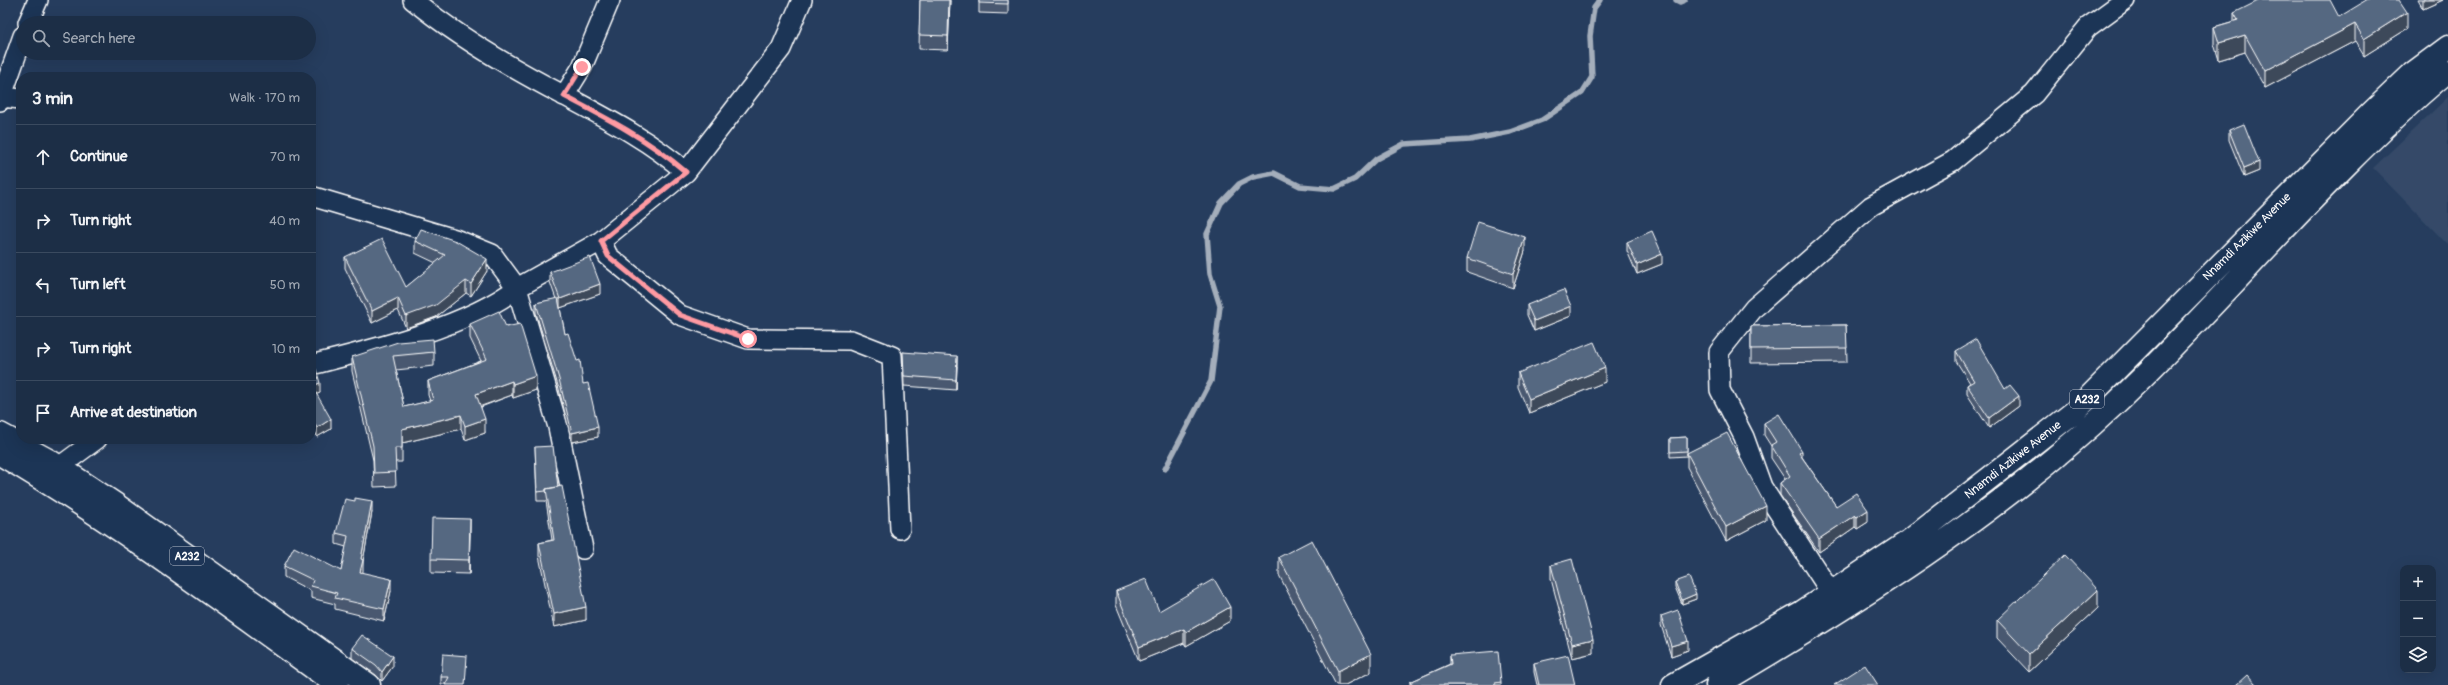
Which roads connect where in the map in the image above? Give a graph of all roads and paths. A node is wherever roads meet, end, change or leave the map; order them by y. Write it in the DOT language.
graph roads {
  1 [pos="38,0"];
  2 [pos="413,0"];
  3 [pos="610,0"];
  4 [pos="802,0"];
  5 [pos="2125,0"];
  6 [pos="31,16"];
  7 [pos="2448,47"];
  8 [pos="16,56"];
  9 [pos="2448,71"];
  10 [pos="564,96"];
  11 [pos="16,98"];
  12 [pos="1,99"];
  13 [pos="686,172"];
  14 [pos="316,197"];
  15 [pos="601,241"];
  16 [pos="517,288"];
  17 [pos="316,364"];
  18 [pos="0,434"];
  19 [pos="16,443"];
  20 [pos="18,444"];
  21 [pos="90,444"];
  22 [pos="0,454"];
  23 [pos="59,467"];
  24 [pos="900,529"];
  25 [pos="583,549"];
  26 [pos="1832,594"];
  27 [pos="337,685"];
  28 [pos="369,685"];
  29 [pos="1673,685"];
  30 [pos="1717,685"];
  1 -- 6 [label="street"];
  2 -- 10 [label="street"];
  3 -- 10 [label="street"];
  4 -- 13 [label="street"];
  5 -- 26 [label="street"];
  7 -- 26 [label="main road, Nnamdi Azikiwe Avenue / A232"];
  8 -- 12 [label="street"];
  9 -- 30 [label="main road, Nnamdi Azikiwe Avenue / A232"];
  10 -- 13 [label="street"];
  11 -- 12 [label="street"];
  13 -- 15 [label="street"];
  14 -- 16 [label="street"];
  15 -- 16 [label="street"];
  15 -- 24 [label="street"];
  16 -- 17 [label="street"];
  16 -- 25 [label="street"];
  18 -- 19 [label="main road, A232"];
  20 -- 23 [label="main road, A232"];
  21 -- 23 [label="street"];
  22 -- 27 [label="main road, A232"];
  23 -- 28 [label="main road, A232"];
  26 -- 29 [label="main road, Nnamdi Azikiwe Avenue / A232"];
}
